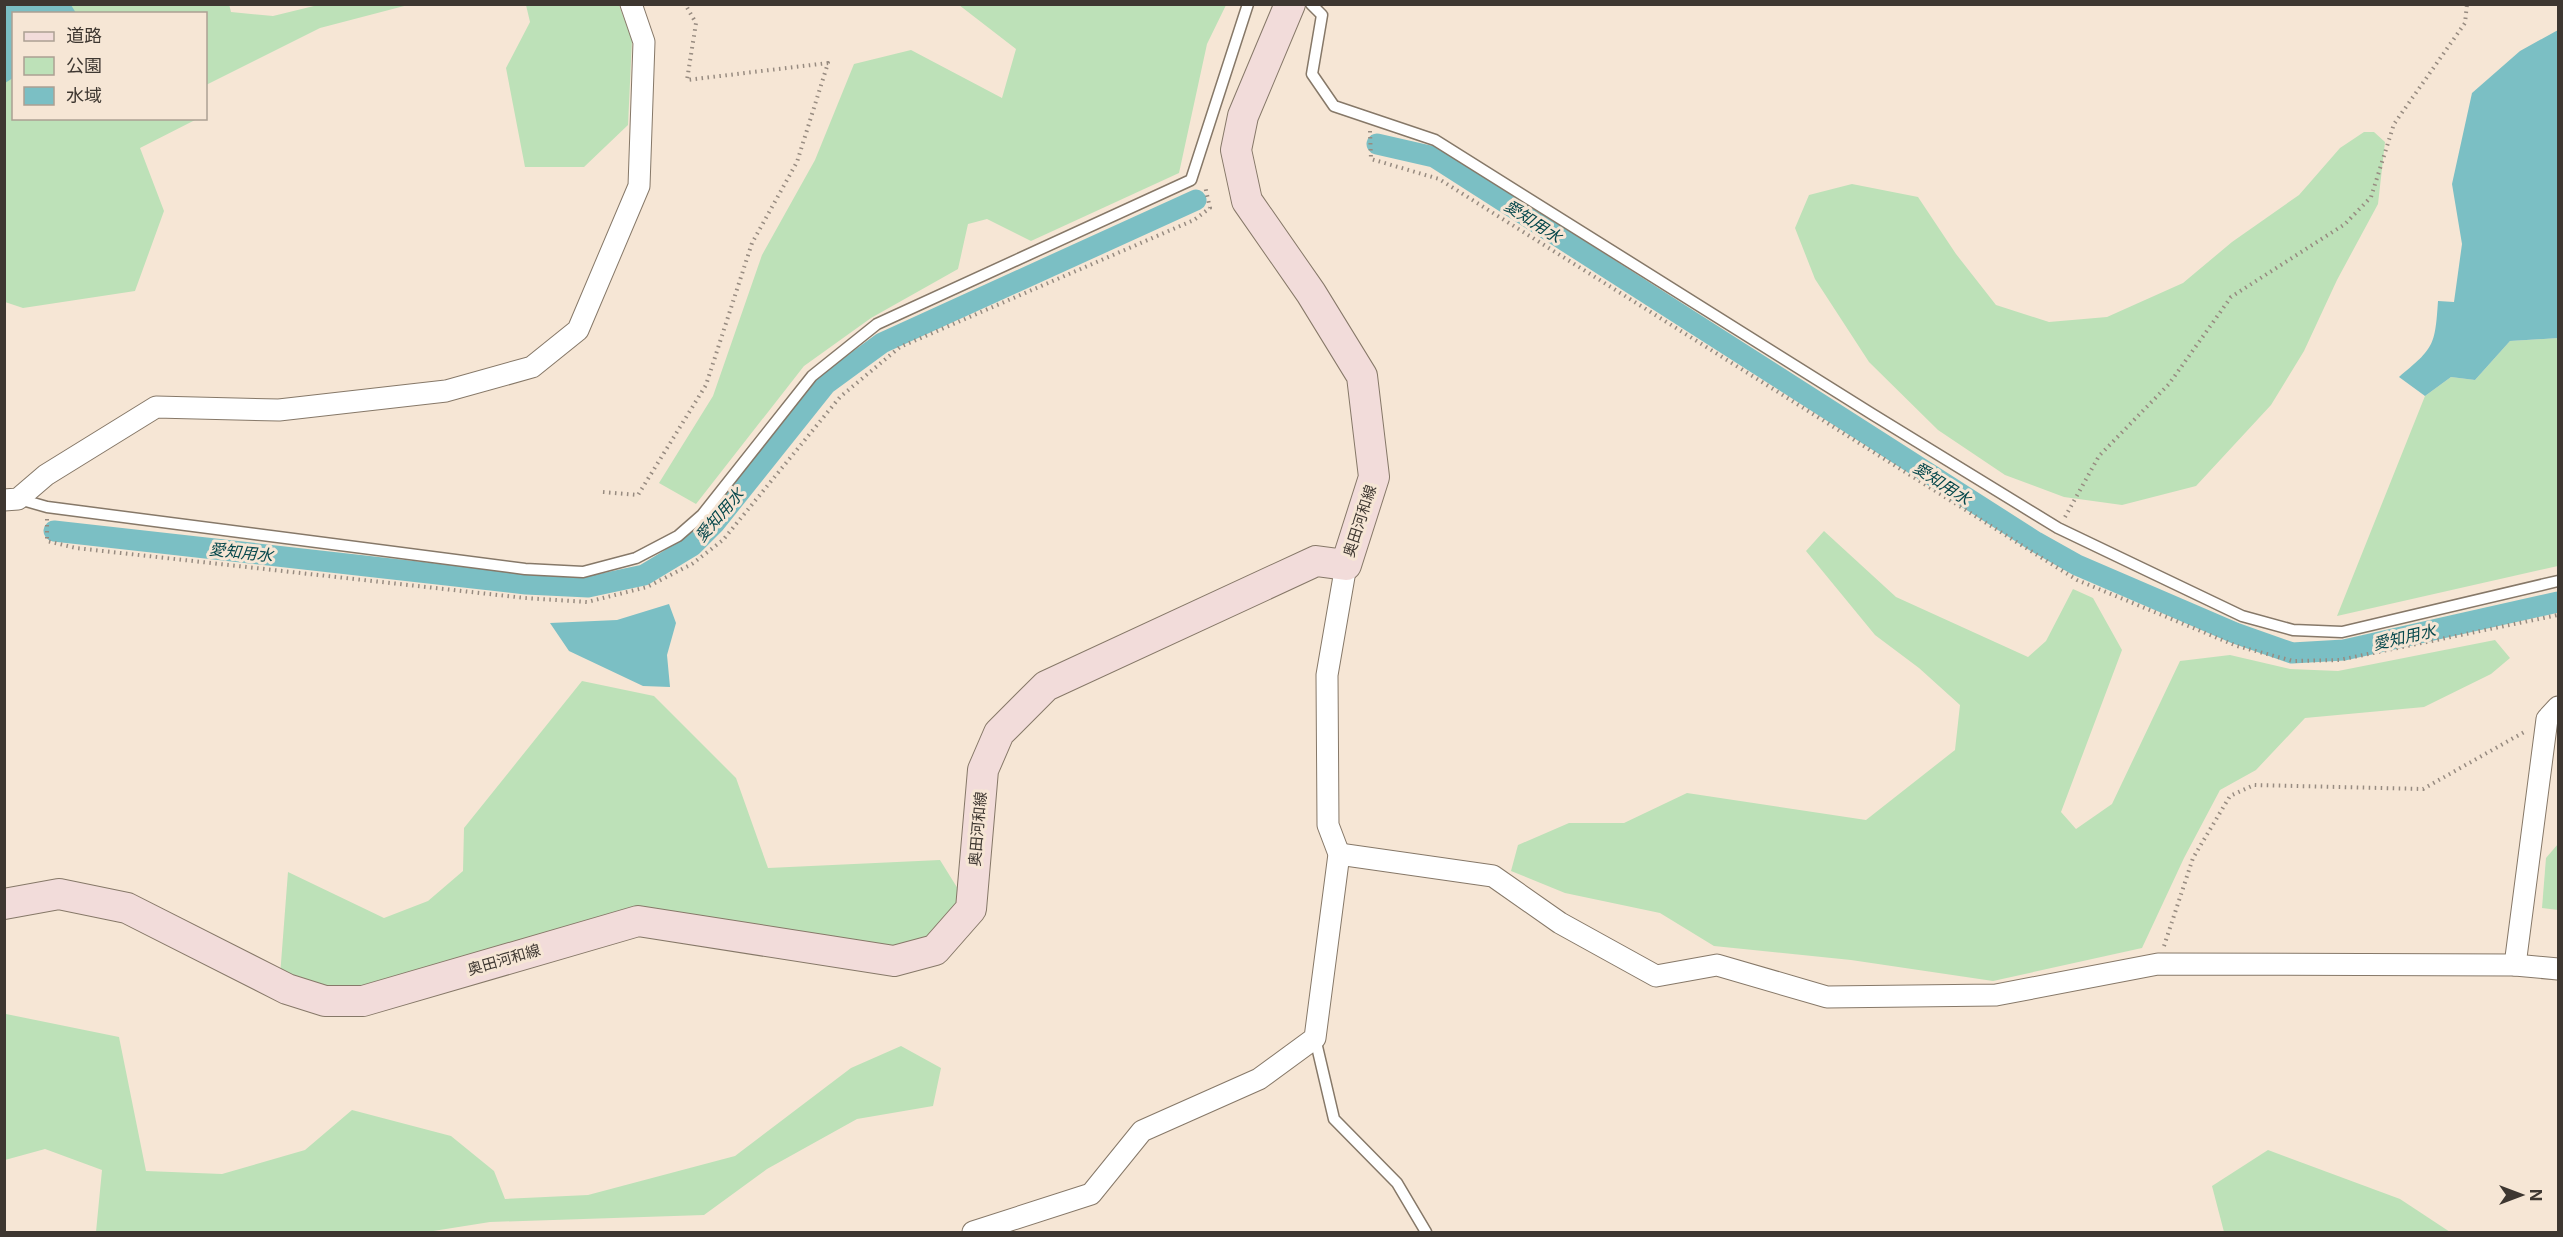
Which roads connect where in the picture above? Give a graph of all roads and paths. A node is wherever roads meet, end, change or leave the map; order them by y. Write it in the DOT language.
graph roads {
  1 [pos="631,4"];
  2 [pos="685,4"];
  3 [pos="1248,4"];
  4 [pos="1290,4"];
  5 [pos="1311,4"];
  6 [pos="2467,4"];
  7 [pos="1191,180"];
  8 [pos="603,492"];
  9 [pos="11,500"];
  10 [pos="47,507"];
  11 [pos="2058,528"];
  12 [pos="1346,565"];
  13 [pos="2559,581"];
  14 [pos="2553,713"];
  15 [pos="1339,854"];
  16 [pos="4,904"];
  17 [pos="2158,964"];
  18 [pos="2515,965"];
  19 [pos="2559,969"];
  20 [pos="1315,1038"];
  21 [pos="973,1233"];
  22 [pos="1426,1233"];
  1 -- 9 [label="street"];
  2 -- 8 [label="path"];
  3 -- 7 [label="lane"];
  4 -- 12 [label="main road, 奥田河和線"];
  5 -- 11 [label="lane"];
  6 -- 11 [label="path"];
  7 -- 10 [label="lane"];
  7 -- 10 [label="path"];
  9 -- 10 [label="lane"];
  11 -- 13 [label="lane"];
  12 -- 15 [label="street"];
  12 -- 16 [label="main road, 奥田河和線"];
  14 -- 17 [label="path"];
  14 -- 18 [label="street"];
  15 -- 17 [label="street"];
  15 -- 20 [label="street"];
  17 -- 18 [label="street"];
  18 -- 19 [label="street"];
  20 -- 21 [label="street"];
  20 -- 22 [label="lane"];
}
